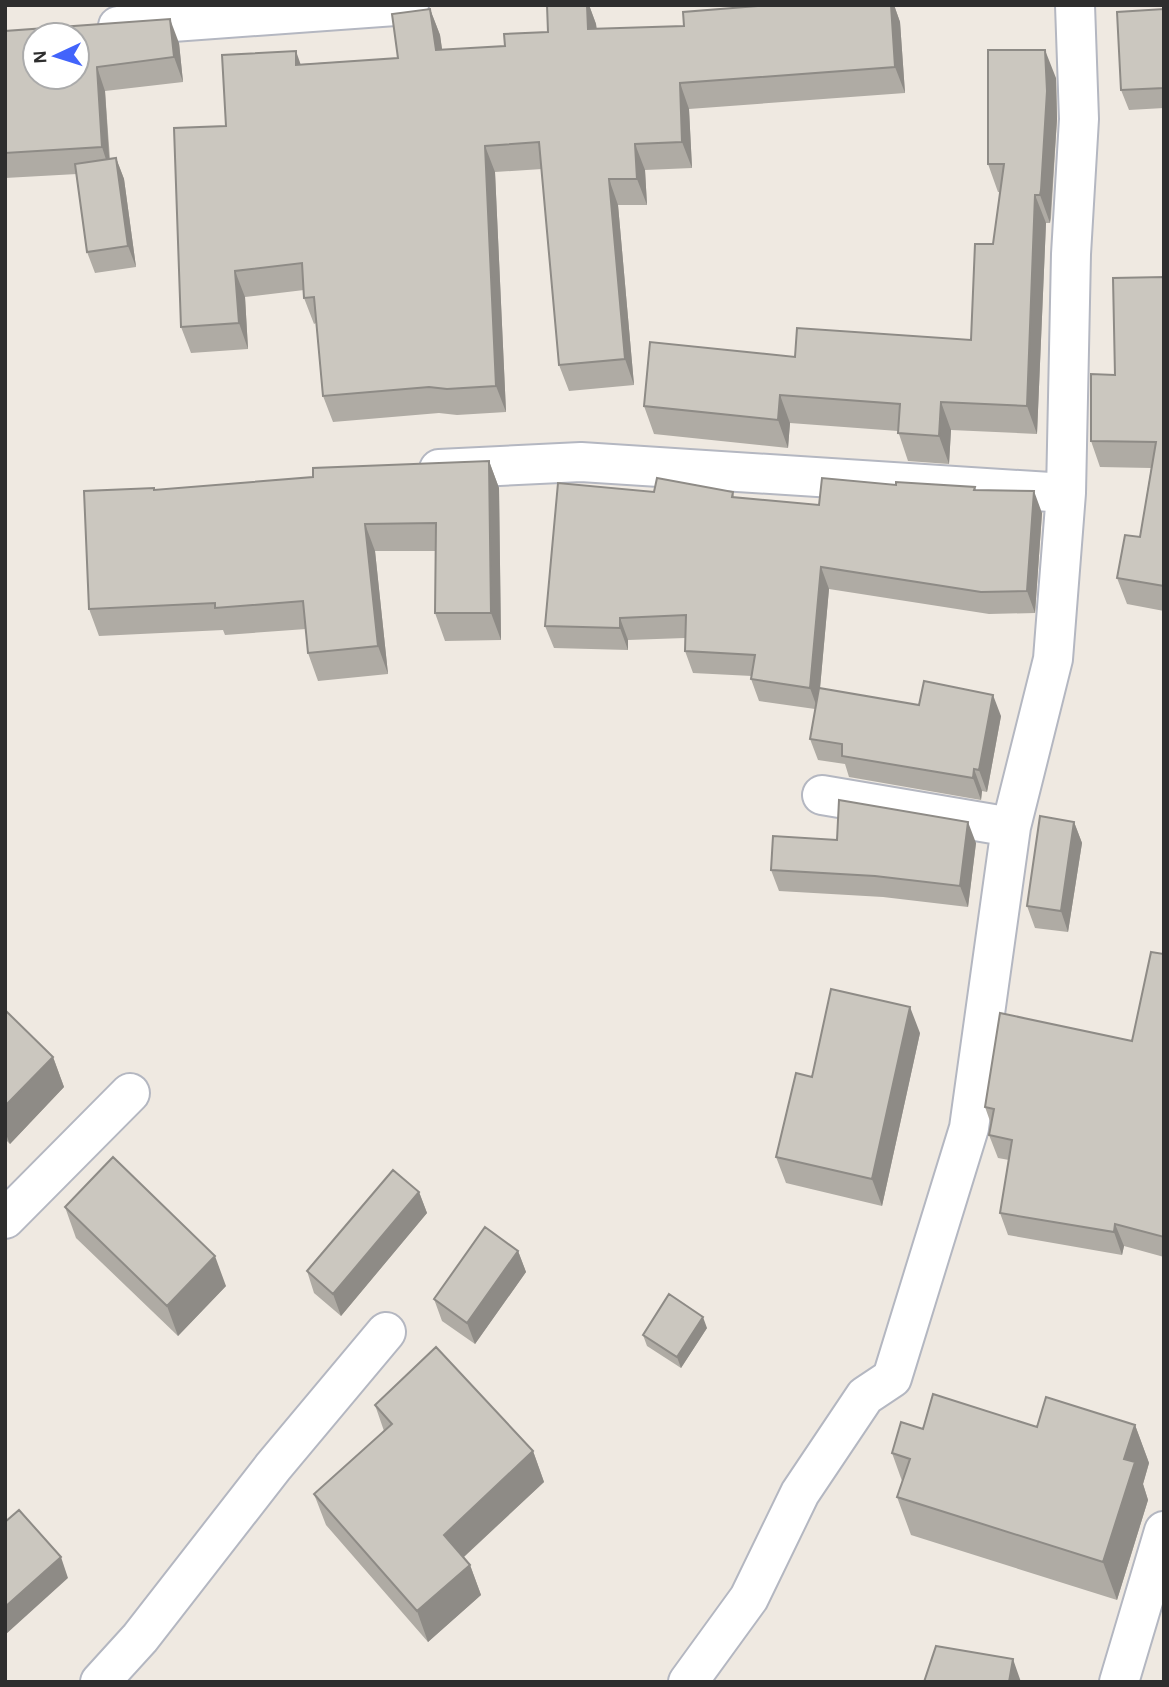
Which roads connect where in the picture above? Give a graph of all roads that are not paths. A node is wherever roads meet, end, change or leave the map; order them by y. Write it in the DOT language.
graph roads {
  1 [pos="1075,5"];
  2 [pos="388,6"];
  3 [pos="91,28"];
  4 [pos="407,471"];
  5 [pos="1066,493"];
  6 [pos="822,795"];
  7 [pos="1011,827"];
  8 [pos="130,1093"];
  9 [pos="5,1219"];
  10 [pos="386,1332"];
  11 [pos="1164,1531"];
  12 [pos="100,1682"];
  13 [pos="688,1682"];
  14 [pos="1119,1682"];
  1 -- 5 [label="street"];
  2 -- 3 [label="street"];
  4 -- 5 [label="street"];
  5 -- 7 [label="street"];
  6 -- 7 [label="street"];
  7 -- 13 [label="street"];
  8 -- 9 [label="street"];
  10 -- 12 [label="street"];
  11 -- 14 [label="street"];
}
